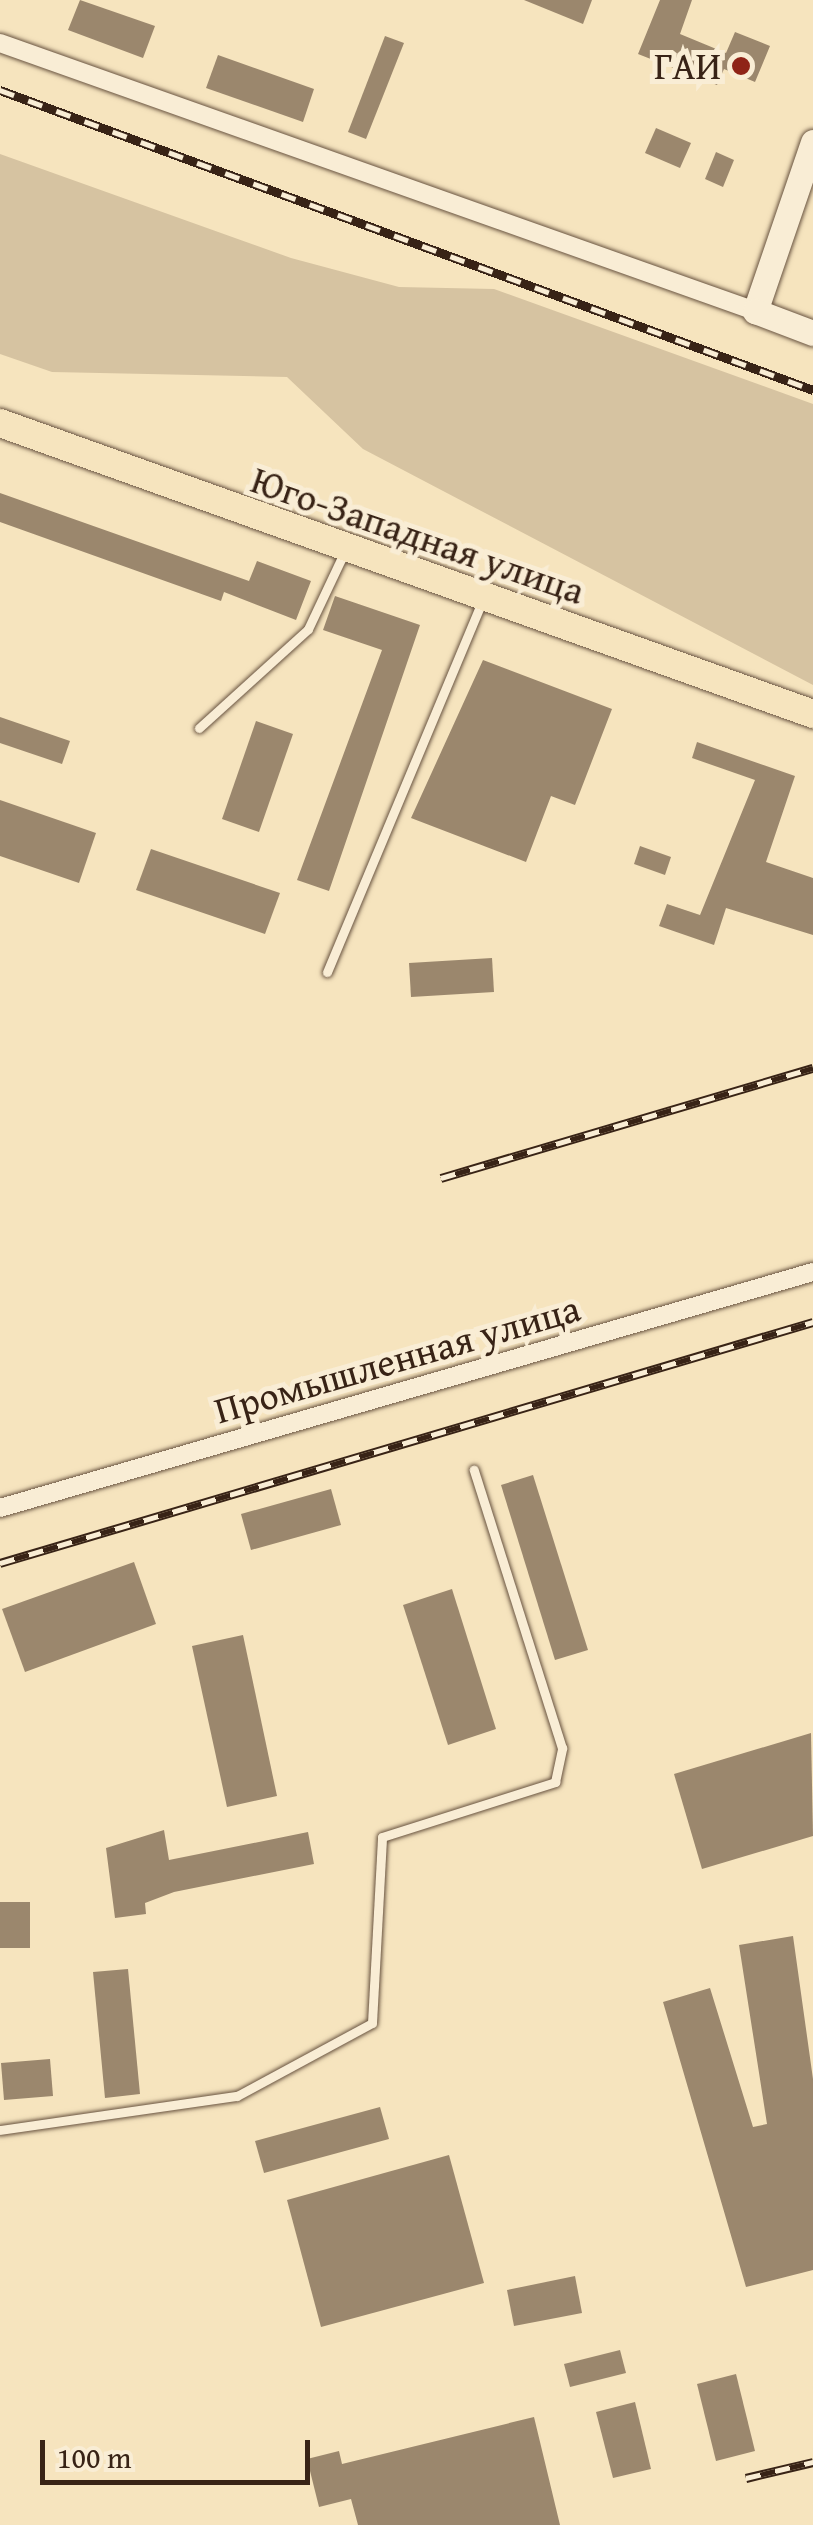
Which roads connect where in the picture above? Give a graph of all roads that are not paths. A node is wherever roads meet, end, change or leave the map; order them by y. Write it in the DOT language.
graph roads {
  1 [pos="0,43"];
  2 [pos="813,142"];
  3 [pos="755,311"];
  4 [pos="813,333"];
  5 [pos="0,423"];
  6 [pos="348,546"];
  7 [pos="485,594"];
  8 [pos="813,714"];
  9 [pos="198,728"];
  10 [pos="327,972"];
  11 [pos="813,1272"];
  12 [pos="474,1470"];
  13 [pos="0,1508"];
  14 [pos="0,2130"];
  1 -- 3 [label="street"];
  2 -- 3 [label="street"];
  3 -- 4 [label="street"];
  5 -- 6 [label="main road, Юго-Западная улица"];
  6 -- 7 [label="main road, Юго-Западная улица"];
  6 -- 9 [label="lane"];
  7 -- 8 [label="main road, Юго-Западная улица"];
  7 -- 10 [label="lane"];
  11 -- 13 [label="street, Промышленная улица"];
  12 -- 14 [label="lane"];
}
